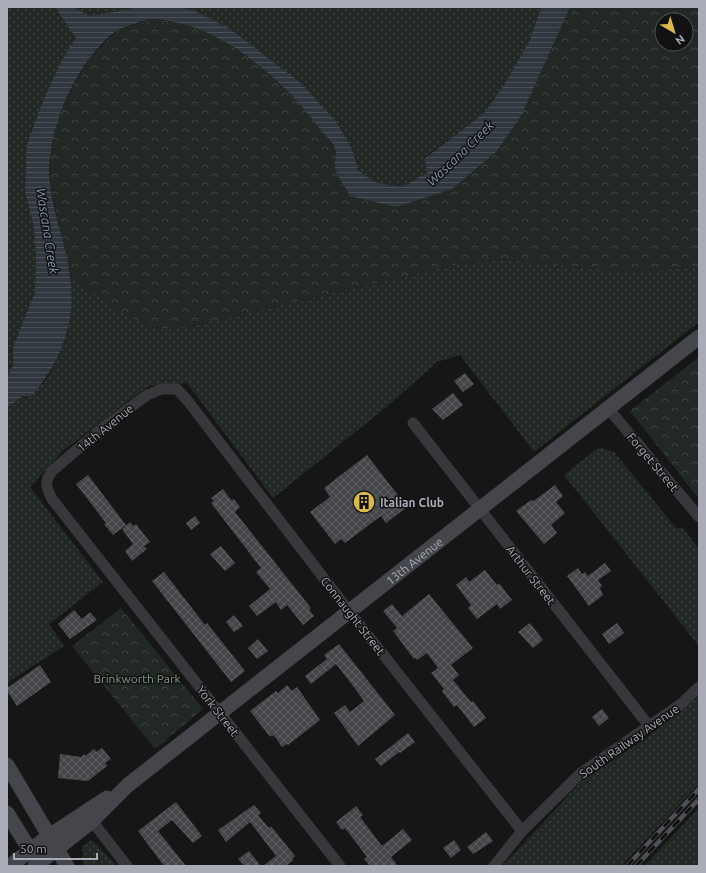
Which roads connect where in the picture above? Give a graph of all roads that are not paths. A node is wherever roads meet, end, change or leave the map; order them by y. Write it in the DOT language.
graph roads {
  1 [pos="699,336"];
  2 [pos="187,400"];
  3 [pos="608,408"];
  4 [pos="413,423"];
  5 [pos="52,499"];
  6 [pos="479,509"];
  7 [pos="699,516"];
  8 [pos="349,611"];
  9 [pos="699,687"];
  10 [pos="220,713"];
  11 [pos="649,726"];
  12 [pos="7,765"];
  13 [pos="128,785"];
  14 [pos="7,813"];
  15 [pos="92,821"];
  16 [pos="522,831"];
  17 [pos="49,836"];
  18 [pos="57,849"];
  19 [pos="30,850"];
  20 [pos="38,865"];
  21 [pos="10,866"];
  22 [pos="67,866"];
  23 [pos="127,866"];
  24 [pos="340,866"];
  25 [pos="494,866"];
  1 -- 3 [label="street, 13th Avenue"];
  2 -- 5 [label="street, 14th Avenue"];
  2 -- 8 [label="street, Connaught Street"];
  3 -- 6 [label="street, 13th Avenue"];
  3 -- 7 [label="street, Forget Street"];
  4 -- 6 [label="street, Arthur Street"];
  5 -- 10 [label="street, York Street"];
  6 -- 8 [label="street, 13th Avenue"];
  6 -- 11 [label="street, Arthur Street"];
  8 -- 10 [label="street, 13th Avenue"];
  8 -- 16 [label="street, Connaught Street"];
  9 -- 11 [label="street, South Railway Avenue"];
  10 -- 13 [label="street, 13th Avenue"];
  10 -- 24 [label="street, York Street"];
  11 -- 16 [label="street, South Railway Avenue"];
  12 -- 17 [label="street"];
  13 -- 15 [label="street, 13th Avenue"];
  13 -- 17 [label="street, 13th Avenue"];
  14 -- 19 [label="street"];
  15 -- 18 [label="street, 13th Avenue"];
  15 -- 23 [label="street"];
  16 -- 25 [label="street, South Railway Avenue"];
  17 -- 18 [label="street"];
  17 -- 19 [label="street, 13th Avenue"];
  18 -- 20 [label="street, 13th Avenue"];
  18 -- 22 [label="street"];
  19 -- 20 [label="street"];
  19 -- 21 [label="street, 13th Avenue"];
}
